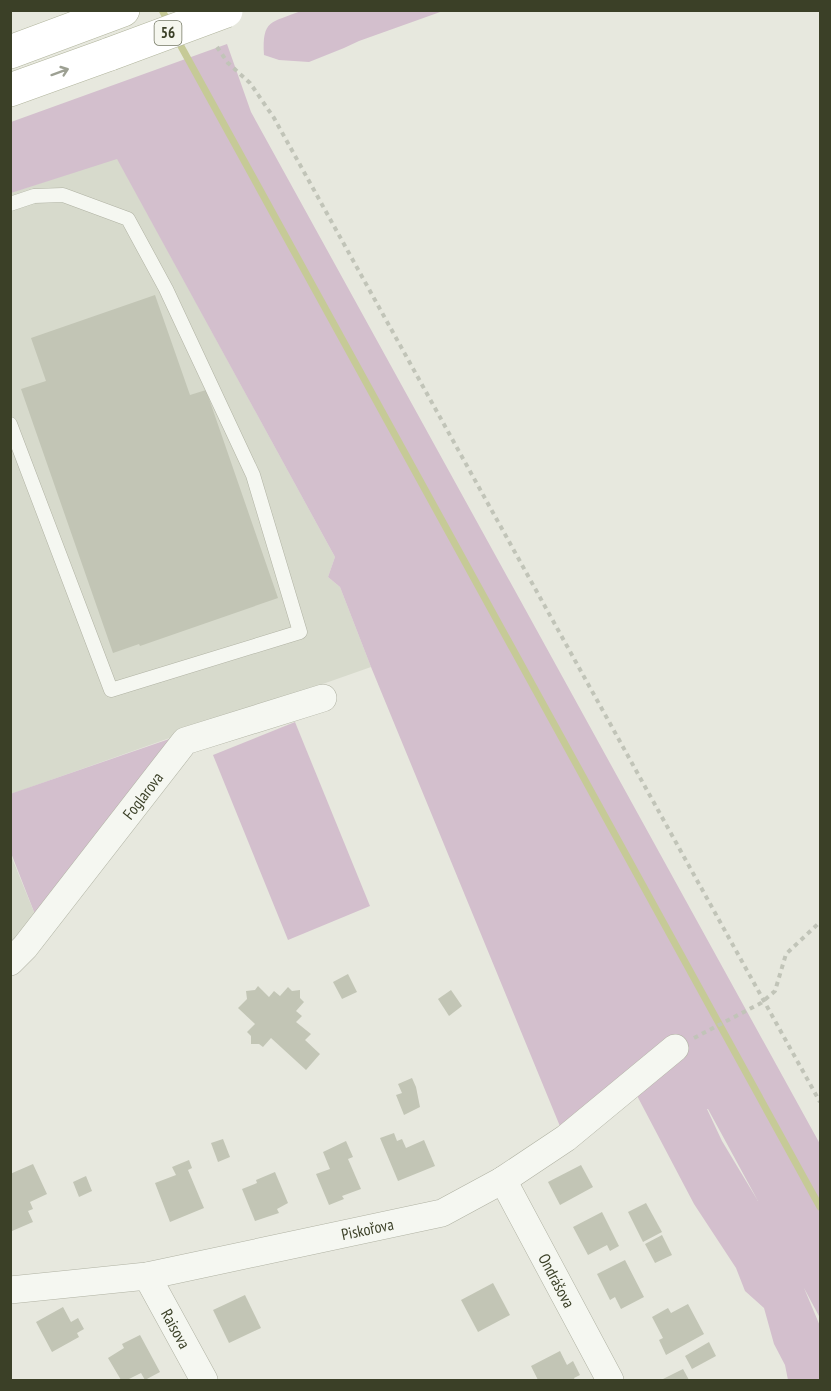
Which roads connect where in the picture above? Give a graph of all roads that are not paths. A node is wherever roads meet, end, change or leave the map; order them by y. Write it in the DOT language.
graph roads {
  1 [pos="123,10"];
  2 [pos="226,11"];
  3 [pos="93,22"];
  4 [pos="10,38"];
  5 [pos="10,52"];
  6 [pos="10,90"];
  7 [pos="10,204"];
  8 [pos="10,424"];
  9 [pos="323,698"];
  10 [pos="10,962"];
  11 [pos="675,1048"];
  12 [pos="503,1180"];
  13 [pos="147,1276"];
  14 [pos="10,1290"];
  15 [pos="204,1380"];
  16 [pos="610,1380"];
  1 -- 3 [label="main road"];
  6 -- 2 [label="main road, 56, one-way, bridge"];
  3 -- 4 [label="main road"];
  3 -- 5 [label="main road"];
  7 -- 8 [label="lane"];
  9 -- 10 [label="street, Foglarova"];
  11 -- 12 [label="street, Piskořova"];
  12 -- 13 [label="street, Piskořova"];
  12 -- 16 [label="street, Ondrášova"];
  13 -- 14 [label="street, Piskořova"];
  13 -- 15 [label="street, Raisova"];
}
